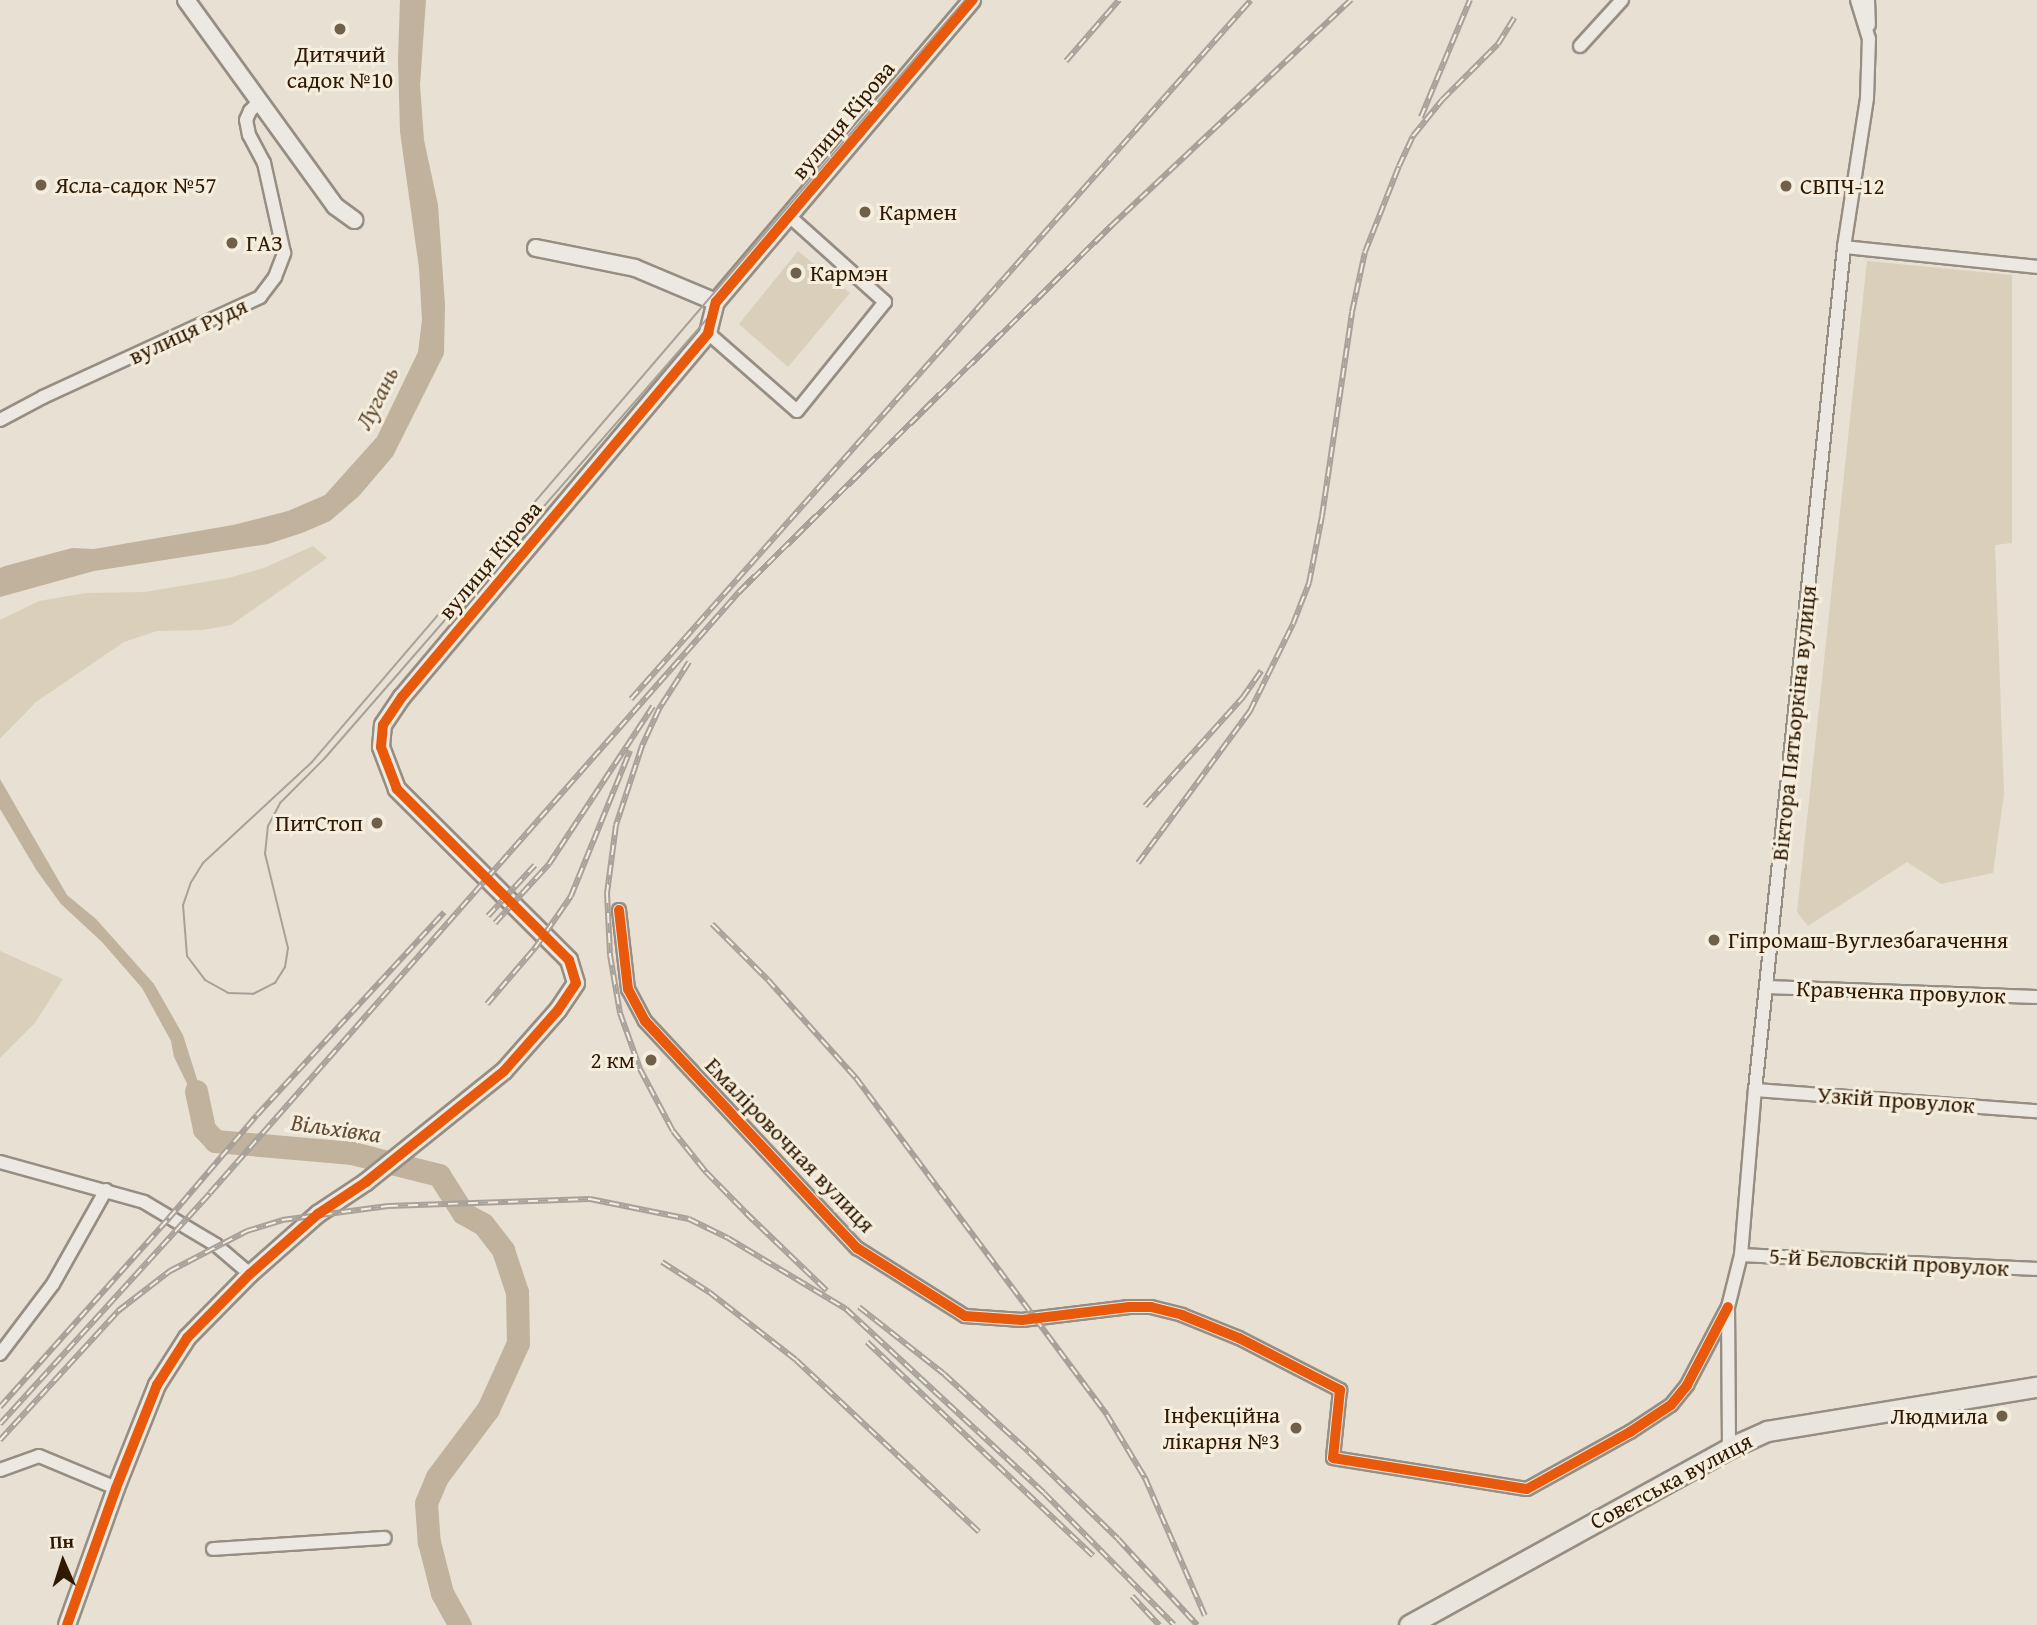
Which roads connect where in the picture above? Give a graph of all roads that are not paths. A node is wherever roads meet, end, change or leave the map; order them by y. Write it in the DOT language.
graph roads {
  1 [pos="186,0"];
  2 [pos="972,0"];
  3 [pos="1622,0"];
  4 [pos="1857,0"];
  5 [pos="1868,0"];
  6 [pos="1869,39"];
  7 [pos="1580,46"];
  8 [pos="259,102"];
  9 [pos="789,216"];
  10 [pos="354,220"];
  11 [pos="1844,247"];
  12 [pos="536,248"];
  13 [pos="2037,268"];
  14 [pos="716,302"];
  15 [pos="708,333"];
  16 [pos="0,420"];
  17 [pos="619,910"];
  18 [pos="1766,988"];
  19 [pos="2037,997"];
  20 [pos="1755,1090"];
  21 [pos="2037,1111"];
  22 [pos="0,1161"];
  23 [pos="106,1190"];
  24 [pos="1741,1255"];
  25 [pos="2037,1269"];
  26 [pos="250,1274"];
  27 [pos="1728,1307"];
  28 [pos="0,1354"];
  29 [pos="2037,1387"];
  30 [pos="1729,1448"];
  31 [pos="0,1470"];
  32 [pos="116,1488"];
  33 [pos="385,1538"];
  34 [pos="213,1549"];
  35 [pos="67,1625"];
  36 [pos="1409,1625"];
  1 -- 8 [label="street"];
  2 -- 9 [label="street, вулиця Кірова"];
  3 -- 7 [label="street"];
  4 -- 6 [label="street, Віктора Пятьоркіна вулиця"];
  5 -- 6 [label="street"];
  6 -- 11 [label="street, Віктора Пятьоркіна вулиця"];
  8 -- 10 [label="street"];
  8 -- 16 [label="street, вулиця Рудя"];
  9 -- 14 [label="street, вулиця Кірова"];
  9 -- 15 [label="street"];
  11 -- 13 [label="street"];
  11 -- 18 [label="street, Віктора Пятьоркіна вулиця"];
  12 -- 14 [label="street"];
  14 -- 15 [label="street, вулиця Кірова"];
  15 -- 26 [label="street, вулиця Кірова"];
  17 -- 27 [label="street, Емаліровочная вулиця"];
  18 -- 19 [label="street, Кравченка провулок"];
  18 -- 20 [label="street, Віктора Пятьоркіна вулиця"];
  20 -- 21 [label="street, Узкій провулок"];
  20 -- 24 [label="street, Віктора Пятьоркіна вулиця"];
  22 -- 23 [label="street"];
  23 -- 26 [label="street"];
  23 -- 28 [label="street"];
  24 -- 25 [label="street, 5-й Бєловскій провулок"];
  24 -- 27 [label="street, Віктора Пятьоркіна вулиця"];
  26 -- 32 [label="street"];
  27 -- 30 [label="street, Віктора Пятьоркіна вулиця"];
  29 -- 30 [label="main road, Совєтська вулиця"];
  30 -- 36 [label="main road, Совєтська вулиця"];
  31 -- 32 [label="street"];
  32 -- 35 [label="street"];
  33 -- 34 [label="street"];
}
